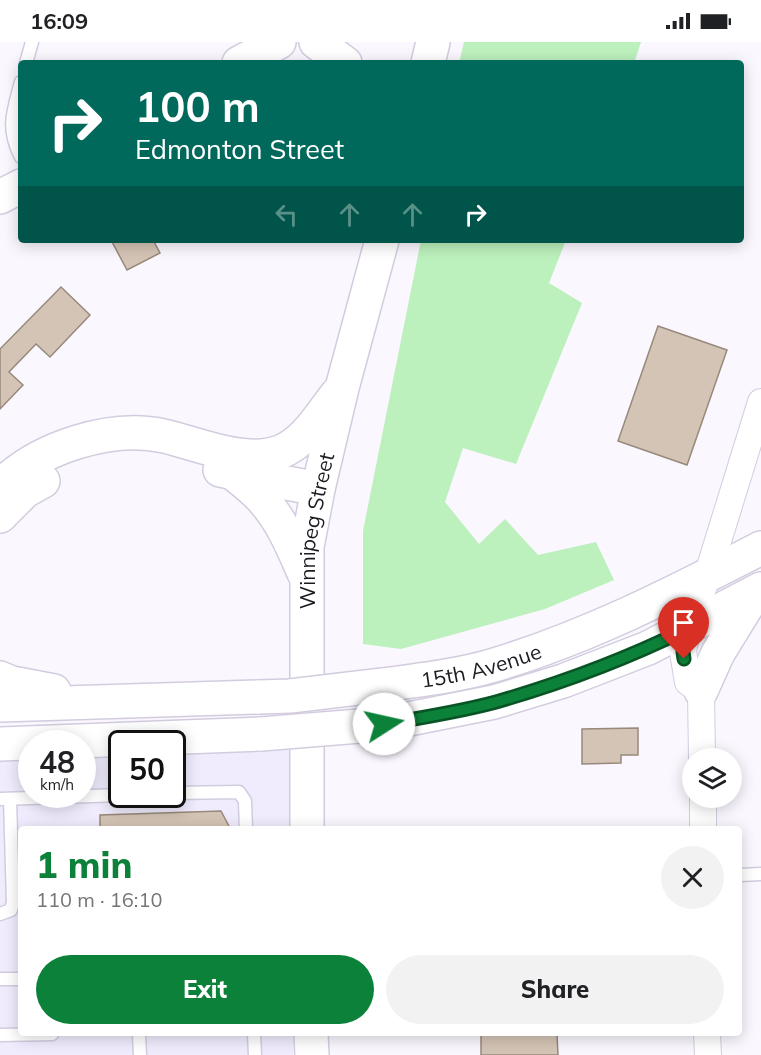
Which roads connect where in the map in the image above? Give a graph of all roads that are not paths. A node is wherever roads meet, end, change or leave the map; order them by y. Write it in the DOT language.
graph roads {
  1 [pos="32,42"];
  2 [pos="279,42"];
  3 [pos="316,42"];
  4 [pos="433,42"];
  5 [pos="27,60"];
  6 [pos="245,60"];
  7 [pos="341,60"];
  8 [pos="429,60"];
  9 [pos="18,93"];
  10 [pos="18,150"];
  11 [pos="18,188"];
  12 [pos="0,197"];
  13 [pos="381,243"];
  14 [pos="342,388"];
  15 [pos="761,402"];
  16 [pos="233,473"];
  17 [pos="0,487"];
  18 [pos="318,489"];
  19 [pos="0,516"];
  20 [pos="761,548"];
  21 [pos="706,576"];
  22 [pos="306,580"];
  23 [pos="758,591"];
  24 [pos="687,629"];
  25 [pos="0,678"];
  26 [pos="701,691"];
  27 [pos="112,702"];
  28 [pos="0,705"];
  29 [pos="0,744"];
  30 [pos="702,748"];
  31 [pos="186,793"];
  32 [pos="108,795"];
  33 [pos="5,799"];
  34 [pos="703,808"];
  35 [pos="246,826"];
  36 [pos="307,826"];
  37 [pos="703,826"];
  38 [pos="761,874"];
  39 [pos="742,875"];
  40 [pos="0,914"];
  41 [pos="0,979"];
  42 [pos="18,979"];
  43 [pos="0,1035"];
  44 [pos="18,1035"];
  45 [pos="139,1036"];
  46 [pos="254,1036"];
  47 [pos="311,1036"];
  48 [pos="707,1036"];
  49 [pos="140,1055"];
  50 [pos="255,1055"];
  51 [pos="312,1055"];
  52 [pos="708,1055"];
  1 -- 5 [label="lane"];
  2 -- 6 [label="main road"];
  3 -- 7 [label="main road"];
  4 -- 8 [label="main road"];
  9 -- 10 [label="lane"];
  11 -- 12 [label="main road"];
  13 -- 14 [label="main road, Winnipeg Street"];
  14 -- 17 [label="main road"];
  14 -- 18 [label="main road, Winnipeg Street"];
  15 -- 21 [label="street"];
  16 -- 18 [label="main road"];
  16 -- 19 [label="main road"];
  16 -- 22 [label="main road"];
  18 -- 22 [label="main road, Winnipeg Street"];
  20 -- 21 [label="main road, 15th Avenue"];
  21 -- 24 [label="street"];
  21 -- 27 [label="main road, 15th Avenue, bridge"];
  22 -- 36 [label="main road, Winnipeg Street"];
  23 -- 24 [label="main road, 15th Avenue"];
  23 -- 26 [label="main road"];
  24 -- 26 [label="street"];
  24 -- 29 [label="main road, 15th Avenue, bridge"];
  25 -- 27 [label="main road"];
  26 -- 30 [label="street"];
  27 -- 28 [label="main road, 15th Avenue"];
  31 -- 35 [label="lane"];
  32 -- 33 [label="lane"];
  33 -- 40 [label="lane"];
  34 -- 37 [label="street"];
  38 -- 39 [label="lane"];
  41 -- 42 [label="lane"];
  43 -- 44 [label="lane"];
  45 -- 49 [label="lane"];
  46 -- 50 [label="lane"];
  47 -- 51 [label="main road"];
  48 -- 52 [label="street"];
}
